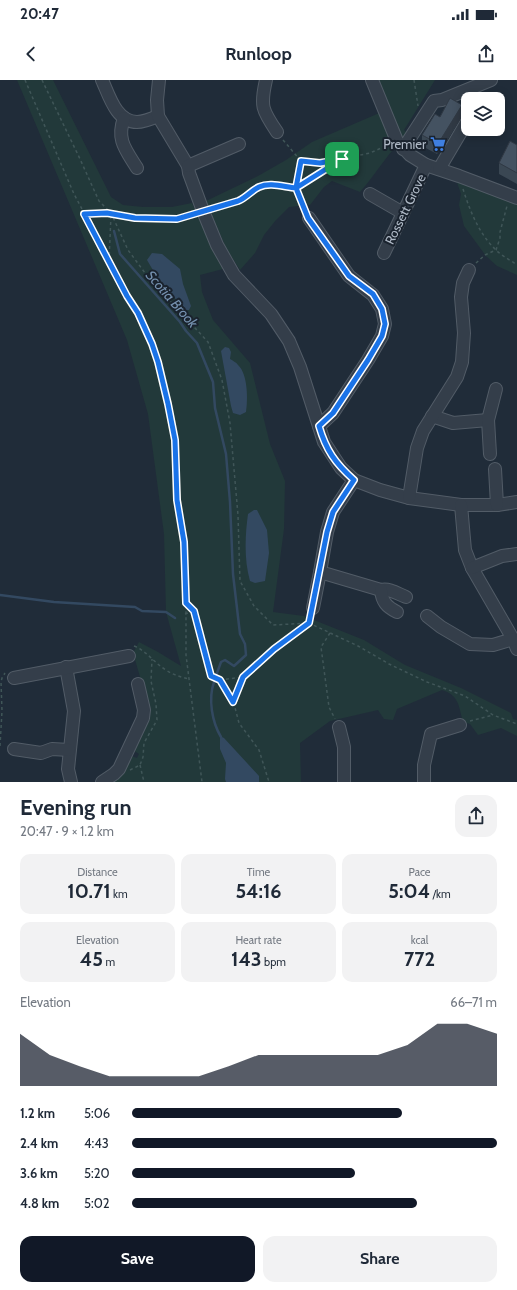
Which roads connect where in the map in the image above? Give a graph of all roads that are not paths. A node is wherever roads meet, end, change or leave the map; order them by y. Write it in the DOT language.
graph roads {
  1 [pos="102,80"];
  2 [pos="159,80"];
  3 [pos="266,80"];
  4 [pos="372,80"];
  5 [pos="491,80"];
  6 [pos="158,116"];
  7 [pos="124,118"];
  8 [pos="277,132"];
  9 [pos="461,132"];
  10 [pos="239,144"];
  11 [pos="400,145"];
  12 [pos="426,165"];
  13 [pos="188,166"];
  14 [pos="137,168"];
  15 [pos="439,169"];
  16 [pos="370,194"];
  17 [pos="514,196"];
  18 [pos="403,213"];
  19 [pos="308,218"];
  20 [pos="384,253"];
  21 [pos="469,270"];
  22 [pos="496,389"];
  23 [pos="432,416"];
  24 [pos="488,420"];
  25 [pos="319,426"];
  26 [pos="490,454"];
  27 [pos="496,469"];
  28 [pos="354,480"];
  29 [pos="409,498"];
  30 [pos="517,502"];
  31 [pos="461,505"];
  32 [pos="497,505"];
  33 [pos="517,554"];
  34 [pos="472,568"];
  35 [pos="320,572"];
  36 [pos="381,590"];
  37 [pos="406,597"];
  38 [pos="313,608"];
  39 [pos="397,612"];
  40 [pos="427,616"];
  41 [pos="515,644"];
  42 [pos="129,656"];
  43 [pos="66,667"];
  44 [pos="14,678"];
  45 [pos="138,684"];
  46 [pos="460,725"];
  47 [pos="339,727"];
  48 [pos="14,749"];
  49 [pos="69,750"];
  50 [pos="71,782"];
  51 [pos="102,782"];
  52 [pos="344,782"];
  53 [pos="424,782"];
  1 -- 7 [label="street"];
  2 -- 6 [label="street"];
  3 -- 8 [label="street"];
  4 -- 11 [label="street"];
  5 -- 11 [label="street"];
  6 -- 7 [label="street"];
  6 -- 13 [label="street"];
  7 -- 14 [label="street"];
  9 -- 15 [label="street"];
  10 -- 13 [label="street"];
  11 -- 12 [label="street"];
  12 -- 15 [label="street"];
  12 -- 18 [label="street, Rossett Grove"];
  13 -- 25 [label="street"];
  15 -- 17 [label="street"];
  16 -- 18 [label="street"];
  18 -- 20 [label="street, Rossett Grove"];
  19 -- 25 [label="street"];
  21 -- 23 [label="street"];
  22 -- 24 [label="street"];
  23 -- 24 [label="street"];
  23 -- 29 [label="street"];
  24 -- 26 [label="street"];
  25 -- 28 [label="street"];
  27 -- 32 [label="street"];
  28 -- 29 [label="street"];
  28 -- 35 [label="street"];
  29 -- 31 [label="street"];
  30 -- 32 [label="street"];
  31 -- 32 [label="street"];
  31 -- 34 [label="street"];
  33 -- 34 [label="street"];
  34 -- 41 [label="street"];
  35 -- 36 [label="street"];
  35 -- 38 [label="street"];
  36 -- 37 [label="street"];
  36 -- 39 [label="street"];
  40 -- 41 [label="street"];
  42 -- 43 [label="street"];
  43 -- 44 [label="street"];
  43 -- 49 [label="street"];
  45 -- 51 [label="street"];
  46 -- 53 [label="street"];
  47 -- 52 [label="street"];
  48 -- 49 [label="street"];
  49 -- 50 [label="street"];
}
